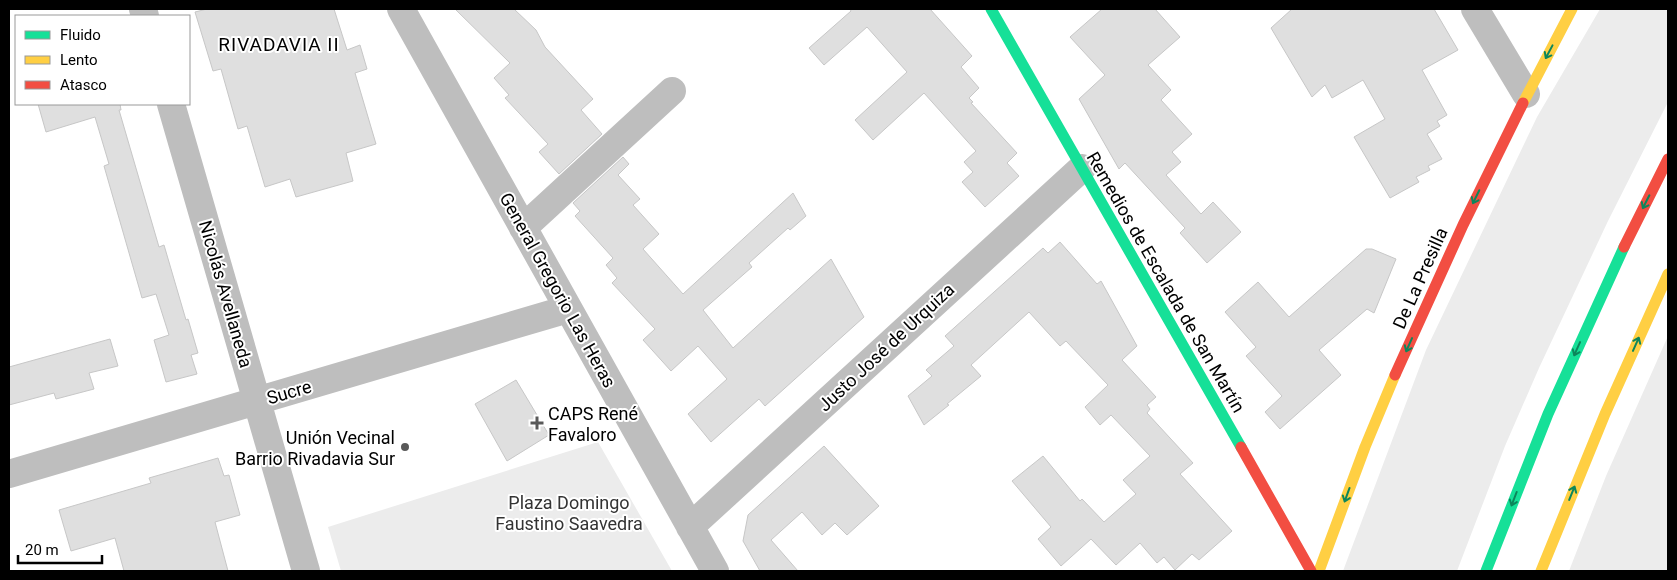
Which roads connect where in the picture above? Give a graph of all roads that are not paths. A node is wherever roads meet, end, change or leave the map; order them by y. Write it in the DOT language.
graph roads {
  1 [pos="401,9"];
  2 [pos="991,9"];
  3 [pos="1475,9"];
  4 [pos="1572,9"];
  5 [pos="672,91"];
  6 [pos="1526,94"];
  7 [pos="170,105"];
  8 [pos="1668,159"];
  9 [pos="1082,168"];
  10 [pos="524,228"];
  11 [pos="1668,274"];
  12 [pos="568,309"];
  13 [pos="256,401"];
  14 [pos="9,474"];
  15 [pos="690,527"];
  16 [pos="306,571"];
  17 [pos="715,571"];
  18 [pos="1312,571"];
  19 [pos="1319,571"];
  20 [pos="1486,571"];
  21 [pos="1541,571"];
  1 -- 10 [label="street, General Gregorio Las Heras"];
  2 -- 9 [label="main road, Remedios de Escalada de San Martín"];
  3 -- 6 [label="street"];
  4 -- 6 [label="main road, De La Presilla, one-way"];
  5 -- 10 [label="street"];
  6 -- 19 [label="main road, De La Presilla, one-way"];
  7 -- 13 [label="street, Nicolás Avellaneda"];
  8 -- 20 [label="main road, one-way"];
  9 -- 15 [label="street, Justo José de Urquiza"];
  9 -- 18 [label="main road, Remedios de Escalada de San Martín"];
  10 -- 12 [label="street, General Gregorio Las Heras"];
  21 -- 11 [label="main road, one-way"];
  12 -- 13 [label="street, Sucre"];
  12 -- 15 [label="street, General Gregorio Las Heras"];
  13 -- 14 [label="street, Sucre"];
  13 -- 16 [label="street, Nicolás Avellaneda"];
  15 -- 17 [label="street, General Gregorio Las Heras"];
}
